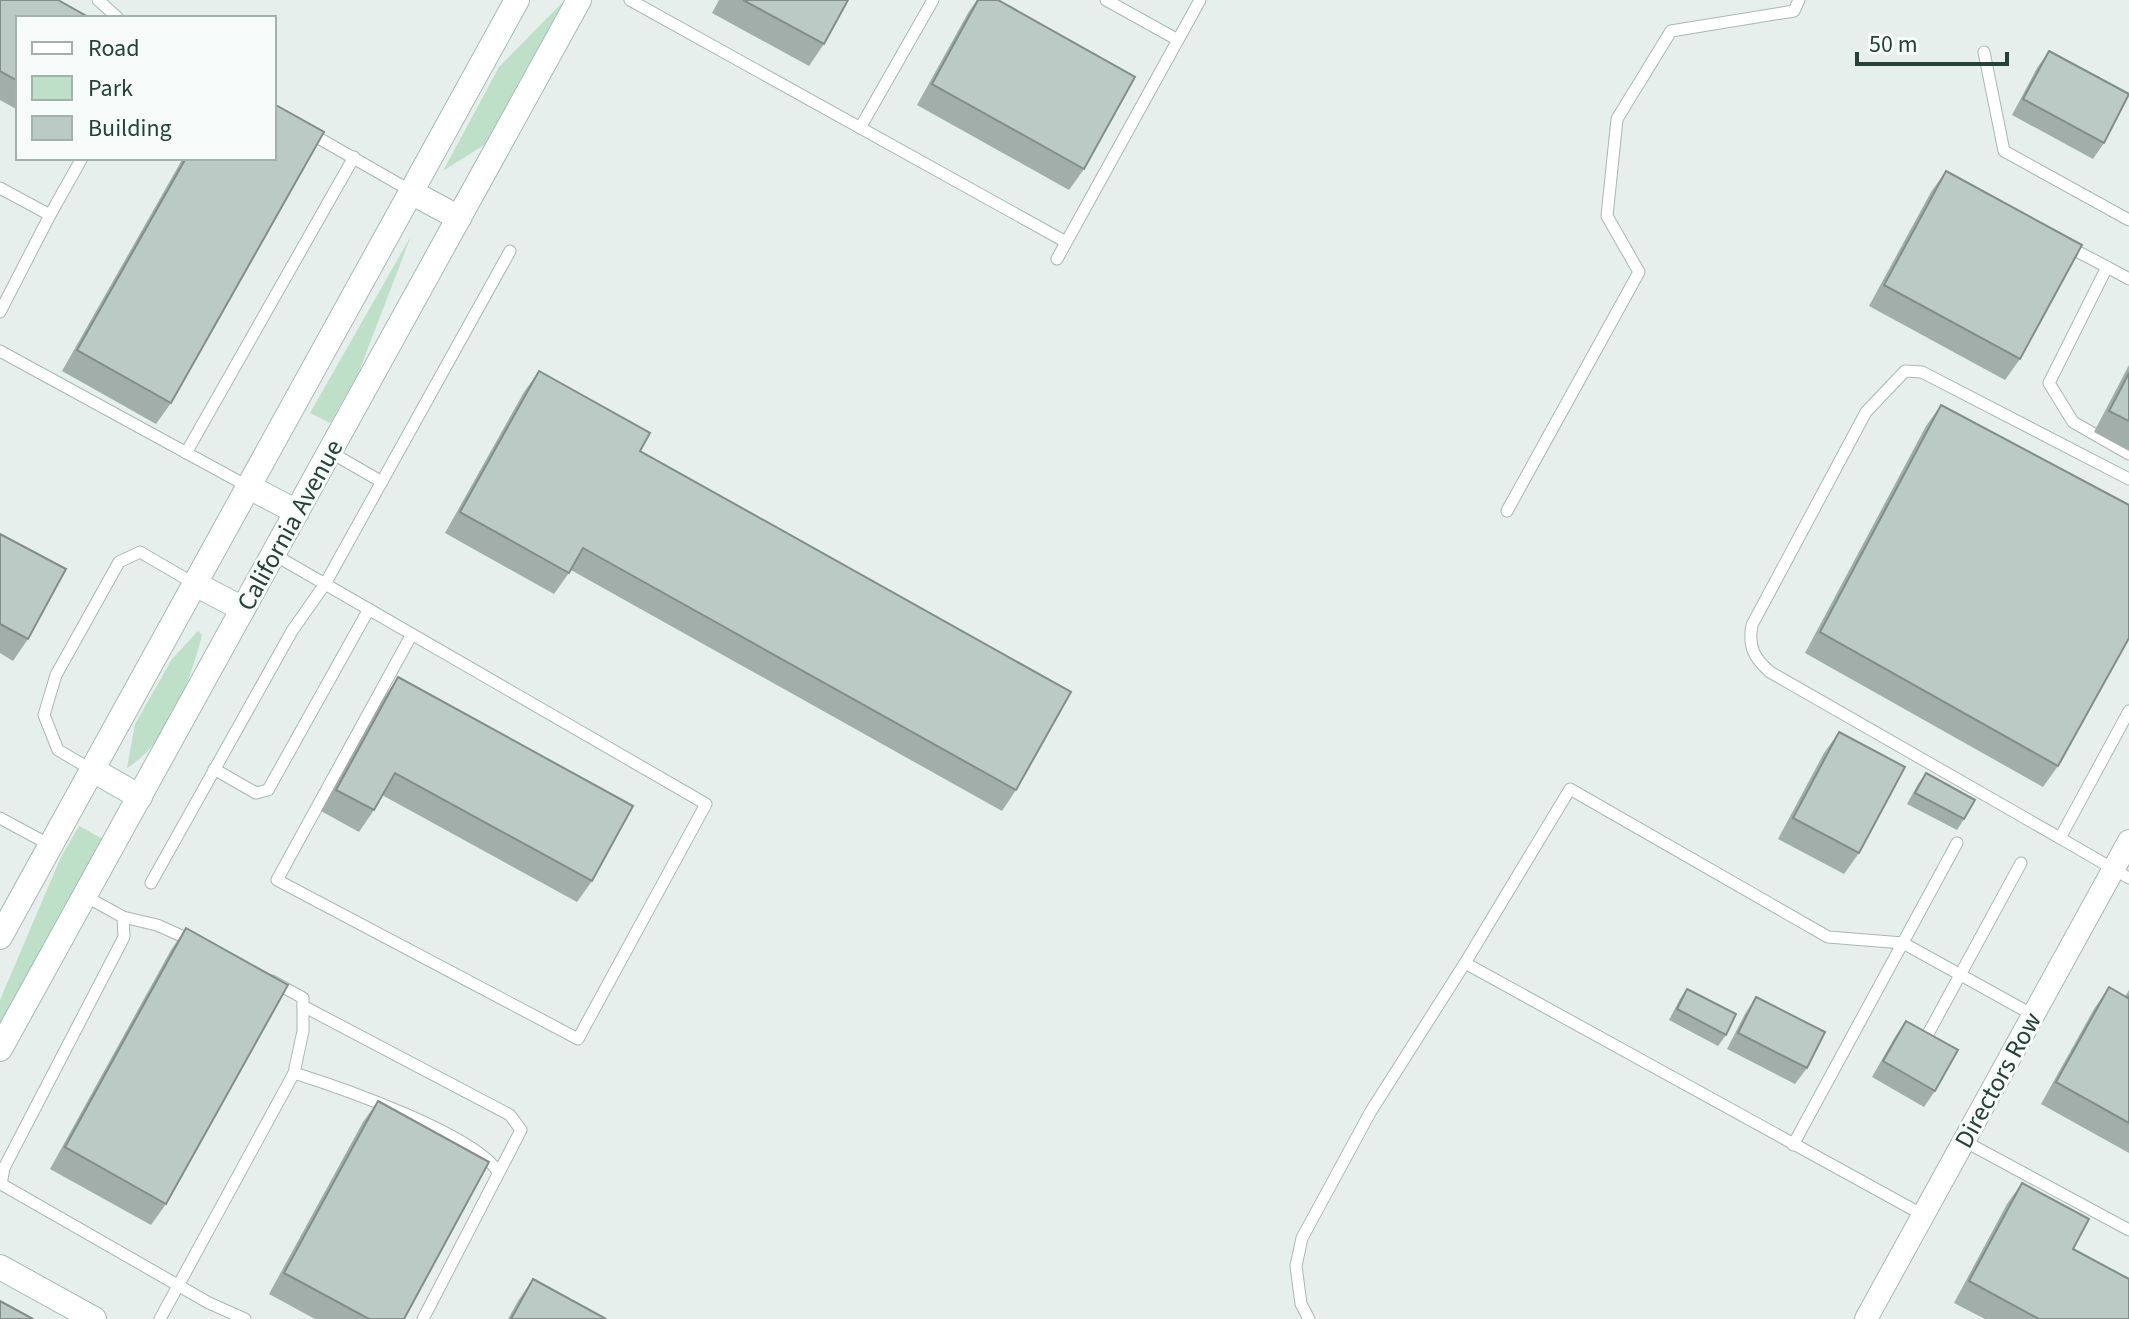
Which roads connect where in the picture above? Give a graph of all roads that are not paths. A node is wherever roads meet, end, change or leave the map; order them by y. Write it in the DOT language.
graph roads {
  1 [pos="98,0"];
  2 [pos="517,0"];
  3 [pos="579,0"];
  4 [pos="630,0"];
  5 [pos="656,0"];
  6 [pos="933,0"];
  7 [pos="1106,0"];
  8 [pos="1200,0"];
  9 [pos="1799,0"];
  10 [pos="650,11"];
  11 [pos="116,16"];
  12 [pos="1178,40"];
  13 [pos="1984,52"];
  14 [pos="301,128"];
  15 [pos="860,128"];
  16 [pos="354,157"];
  17 [pos="81,160"];
  18 [pos="0,188"];
  19 [pos="411,192"];
  20 [pos="50,215"];
  21 [pos="459,218"];
  22 [pos="2129,220"];
  23 [pos="2054,240"];
  24 [pos="1066,242"];
  25 [pos="510,251"];
  26 [pos="1057,259"];
  27 [pos="2107,267"];
  28 [pos="2129,279"];
  29 [pos="0,312"];
  30 [pos="0,351"];
  31 [pos="330,452"];
  32 [pos="186,453"];
  33 [pos="2129,454"];
  34 [pos="2129,479"];
  35 [pos="382,482"];
  36 [pos="249,487"];
  37 [pos="1507,511"];
  38 [pos="297,512"];
  39 [pos="273,554"];
  40 [pos="195,584"];
  41 [pos="325,584"];
  42 [pos="243,609"];
  43 [pos="369,609"];
  44 [pos="412,634"];
  45 [pos="2129,711"];
  46 [pos="214,769"];
  47 [pos="93,770"];
  48 [pos="140,797"];
  49 [pos="0,818"];
  50 [pos="2060,838"];
  51 [pos="2129,841"];
  52 [pos="1957,843"];
  53 [pos="51,846"];
  54 [pos="2021,863"];
  55 [pos="2121,874"];
  56 [pos="151,883"];
  57 [pos="85,896"];
  58 [pos="123,917"];
  59 [pos="0,937"];
  60 [pos="1903,943"];
  61 [pos="211,950"];
  62 [pos="1465,963"];
  63 [pos="1960,975"];
  64 [pos="264,977"];
  65 [pos="303,1006"];
  66 [pos="2033,1015"];
  67 [pos="1929,1032"];
  68 [pos="0,1049"];
  69 [pos="294,1073"];
  70 [pos="1964,1141"];
  71 [pos="1793,1145"];
  72 [pos="498,1172"];
  73 [pos="1923,1215"];
  74 [pos="2129,1230"];
  75 [pos="0,1267"];
  76 [pos="179,1285"];
  77 [pos="94,1319"];
  78 [pos="160,1319"];
  79 [pos="245,1319"];
  80 [pos="423,1319"];
  81 [pos="1309,1319"];
  82 [pos="1866,1319"];
  1 -- 11 [label="lane"];
  2 -- 19 [label="main road, California Avenue"];
  3 -- 21 [label="main road, California Avenue"];
  4 -- 10 [label="lane"];
  5 -- 10 [label="lane"];
  6 -- 15 [label="lane"];
  7 -- 12 [label="lane"];
  8 -- 12 [label="lane"];
  9 -- 37 [label="lane"];
  10 -- 15 [label="lane"];
  12 -- 24 [label="lane"];
  13 -- 22 [label="lane"];
  14 -- 16 [label="lane"];
  15 -- 24 [label="lane"];
  16 -- 19 [label="lane"];
  16 -- 32 [label="lane"];
  17 -- 20 [label="lane"];
  18 -- 20 [label="lane"];
  19 -- 21 [label="main road"];
  19 -- 36 [label="main road, California Avenue"];
  20 -- 29 [label="lane"];
  21 -- 31 [label="main road, California Avenue"];
  23 -- 27 [label="lane"];
  24 -- 26 [label="lane"];
  25 -- 35 [label="lane"];
  27 -- 28 [label="lane"];
  27 -- 33 [label="lane"];
  30 -- 32 [label="lane"];
  31 -- 35 [label="lane"];
  31 -- 38 [label="main road, California Avenue"];
  32 -- 36 [label="lane"];
  34 -- 50 [label="lane"];
  35 -- 41 [label="lane"];
  36 -- 38 [label="main road"];
  36 -- 40 [label="main road, California Avenue"];
  38 -- 39 [label="main road, California Avenue"];
  39 -- 41 [label="lane"];
  39 -- 42 [label="main road, California Avenue"];
  40 -- 42 [label="main road"];
  40 -- 47 [label="main road, California Avenue"];
  40 -- 47 [label="lane"];
  41 -- 43 [label="lane"];
  41 -- 46 [label="lane"];
  42 -- 48 [label="main road, California Avenue"];
  43 -- 44 [label="lane"];
  43 -- 46 [label="lane"];
  44 -- 44 [label="lane"];
  45 -- 50 [label="lane"];
  46 -- 56 [label="lane"];
  47 -- 48 [label="main road"];
  47 -- 53 [label="main road, California Avenue"];
  48 -- 57 [label="main road, California Avenue"];
  49 -- 53 [label="lane"];
  50 -- 55 [label="lane"];
  51 -- 55 [label="street, Directors Row"];
  52 -- 60 [label="lane"];
  53 -- 59 [label="main road, California Avenue"];
  54 -- 63 [label="lane"];
  55 -- 66 [label="street, Directors Row"];
  57 -- 58 [label="lane"];
  57 -- 68 [label="main road, California Avenue"];
  58 -- 61 [label="lane"];
  58 -- 76 [label="lane"];
  60 -- 62 [label="lane"];
  60 -- 63 [label="lane"];
  60 -- 71 [label="lane"];
  62 -- 71 [label="lane"];
  62 -- 81 [label="lane"];
  63 -- 66 [label="lane"];
  63 -- 67 [label="lane"];
  64 -- 65 [label="lane"];
  65 -- 69 [label="lane"];
  65 -- 72 [label="lane"];
  66 -- 70 [label="street, Directors Row"];
  69 -- 72 [label="lane"];
  69 -- 76 [label="lane"];
  70 -- 73 [label="street, Directors Row"];
  70 -- 74 [label="lane"];
  71 -- 73 [label="lane"];
  72 -- 80 [label="lane"];
  73 -- 82 [label="street, Directors Row"];
  75 -- 77 [label="main road"];
  76 -- 78 [label="lane"];
  76 -- 79 [label="lane"];
}
